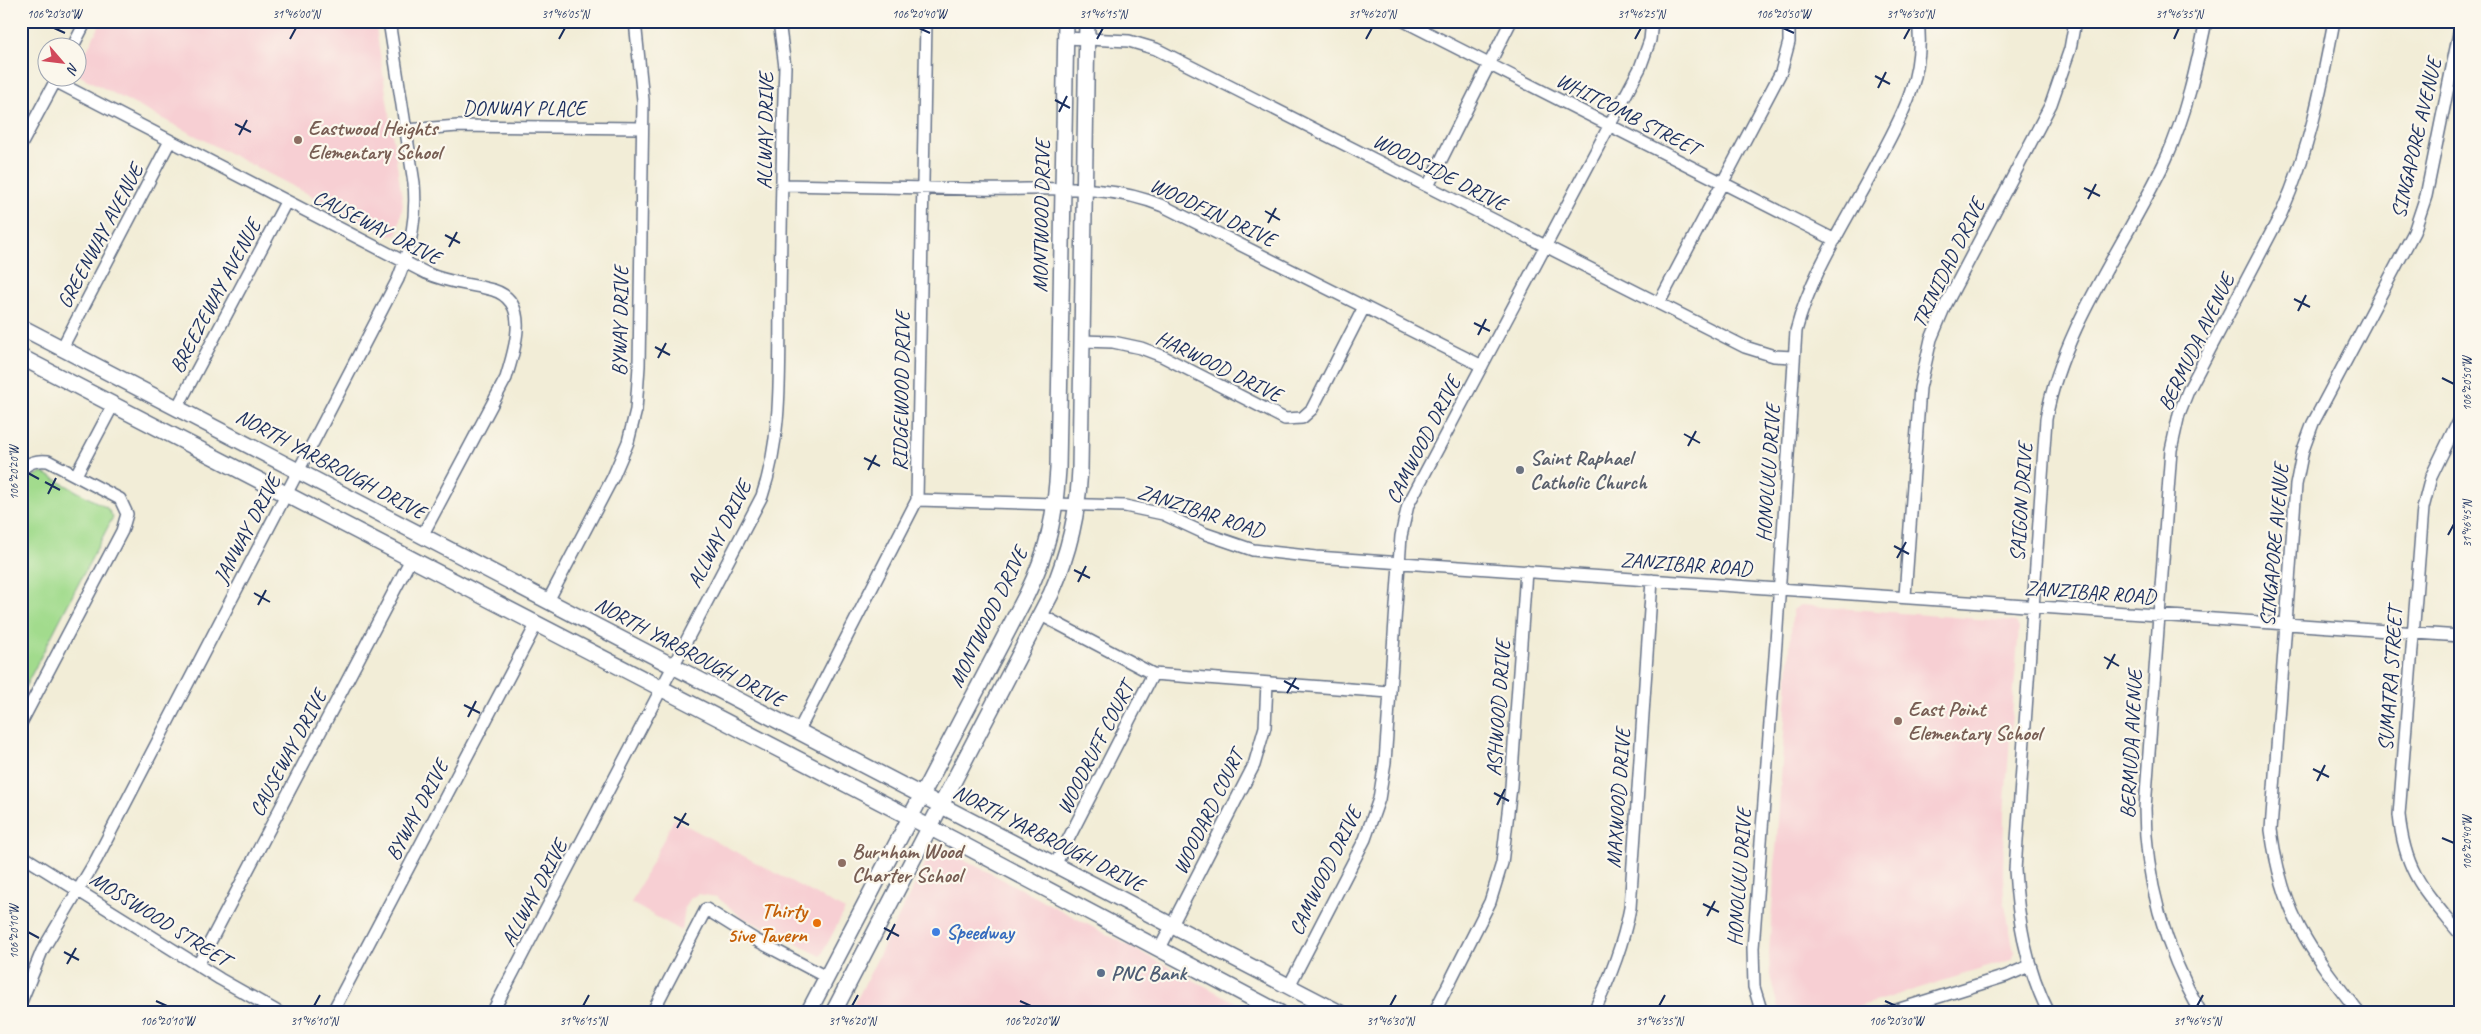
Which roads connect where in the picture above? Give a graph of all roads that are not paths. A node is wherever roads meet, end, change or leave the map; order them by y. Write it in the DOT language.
graph roads {
  1 [pos="86,21"];
  2 [pos="389,21"];
  3 [pos="635,21"];
  4 [pos="779,21"];
  5 [pos="926,21"];
  6 [pos="1066,21"];
  7 [pos="1087,21"];
  8 [pos="1404,21"];
  9 [pos="1511,21"];
  10 [pos="1652,21"];
  11 [pos="1789,21"];
  12 [pos="1918,21"];
  13 [pos="2075,21"];
  14 [pos="2206,21"];
  15 [pos="2334,21"];
  16 [pos="2460,28"];
  17 [pos="77,38"];
  18 [pos="1066,38"];
  19 [pos="1088,38"];
  20 [pos="1490,66"];
  21 [pos="51,88"];
  22 [pos="73,88"];
  23 [pos="1610,127"];
  24 [pos="642,128"];
  25 [pos="406,130"];
  26 [pos="170,141"];
  27 [pos="21,145"];
  28 [pos="1722,183"];
  29 [pos="783,185"];
  30 [pos="1428,186"];
  31 [pos="924,187"];
  32 [pos="1062,188"];
  33 [pos="1085,189"];
  34 [pos="286,202"];
  35 [pos="1835,240"];
  36 [pos="1546,248"];
  37 [pos="405,261"];
  38 [pos="1659,303"];
  39 [pos="1364,307"];
  40 [pos="21,327"];
  41 [pos="1082,340"];
  42 [pos="62,348"];
  43 [pos="21,357"];
  44 [pos="1793,357"];
  45 [pos="1482,366"];
  46 [pos="113,405"];
  47 [pos="177,408"];
  48 [pos="2460,417"];
  49 [pos="21,471"];
  50 [pos="298,472"];
  51 [pos="76,475"];
  52 [pos="286,495"];
  53 [pos="917,500"];
  54 [pos="1056,504"];
  55 [pos="1078,504"];
  56 [pos="422,536"];
  57 [pos="411,559"];
  58 [pos="1400,563"];
  59 [pos="1526,571"];
  60 [pos="1652,580"];
  61 [pos="1779,589"];
  62 [pos="1906,596"];
  63 [pos="548,601"];
  64 [pos="2033,606"];
  65 [pos="1041,615"];
  66 [pos="2158,615"];
  67 [pos="536,625"];
  68 [pos="2286,625"];
  69 [pos="2412,634"];
  70 [pos="2460,636"];
  71 [pos="672,667"];
  72 [pos="1153,674"];
  73 [pos="1267,683"];
  74 [pos="662,689"];
  75 [pos="1389,692"];
  76 [pos="21,723"];
  77 [pos="798,732"];
  78 [pos="921,795"];
  79 [pos="940,806"];
  80 [pos="909,817"];
  81 [pos="929,827"];
  82 [pos="21,855"];
  83 [pos="1055,865"];
  84 [pos="79,890"];
  85 [pos="1172,926"];
  86 [pos="2460,934"];
  87 [pos="1159,950"];
  88 [pos="198,965"];
  89 [pos="2029,966"];
  90 [pos="826,977"];
  91 [pos="1289,986"];
  92 [pos="21,1002"];
  93 [pos="280,1013"];
  94 [pos="332,1013"];
  95 [pos="492,1013"];
  96 [pos="652,1013"];
  97 [pos="808,1013"];
  98 [pos="833,1013"];
  99 [pos="1280,1013"];
  100 [pos="1340,1013"];
  101 [pos="1434,1013"];
  102 [pos="1593,1013"];
  103 [pos="1762,1013"];
  104 [pos="1887,1013"];
  105 [pos="2049,1013"];
  106 [pos="2200,1013"];
  107 [pos="2359,1013"];
  1 -- 17 [label="street"];
  2 -- 25 [label="street, JANWAY DRIVE"];
  3 -- 24 [label="street, BYWAY DRIVE"];
  4 -- 29 [label="street, ALLWAY DRIVE"];
  5 -- 31 [label="street, RIDGEWOOD DRIVE"];
  6 -- 18 [label="main road, MONTWOOD DRIVE"];
  7 -- 19 [label="main road, MONTWOOD DRIVE"];
  8 -- 20 [label="street, WHITCOMB STREET"];
  9 -- 20 [label="street"];
  10 -- 23 [label="street, CAMWOOD DRIVE"];
  11 -- 28 [label="street"];
  12 -- 35 [label="street, HONOLULU DRIVE"];
  13 -- 62 [label="street, TRINIDAD DRIVE"];
  14 -- 64 [label="street, SAIGON DRIVE"];
  15 -- 66 [label="street, BERMUDA AVENUE"];
  16 -- 68 [label="street, SINGAPORE AVENUE"];
  18 -- 19 [label="street, WOODSIDE DRIVE"];
  18 -- 32 [label="main road, MONTWOOD DRIVE"];
  19 -- 30 [label="street, WOODSIDE DRIVE"];
  19 -- 33 [label="main road, MONTWOOD DRIVE"];
  20 -- 23 [label="street, WHITCOMB STREET"];
  20 -- 30 [label="street"];
  21 -- 27 [label="street"];
  22 -- 26 [label="street, CAUSEWAY DRIVE"];
  23 -- 28 [label="street, WHITCOMB STREET"];
  23 -- 36 [label="street, CAMWOOD DRIVE"];
  24 -- 25 [label="street, DONWAY PLACE"];
  24 -- 63 [label="street, BYWAY DRIVE"];
  25 -- 37 [label="street, JANWAY DRIVE"];
  26 -- 34 [label="street, CAUSEWAY DRIVE"];
  26 -- 42 [label="street, GREENWAY AVENUE"];
  28 -- 35 [label="street, WHITCOMB STREET"];
  28 -- 38 [label="street"];
  29 -- 31 [label="street, WOODFIN DRIVE"];
  29 -- 71 [label="street, ALLWAY DRIVE"];
  30 -- 36 [label="street, WOODSIDE DRIVE"];
  31 -- 32 [label="street, WOODFIN DRIVE"];
  31 -- 53 [label="street, RIDGEWOOD DRIVE"];
  32 -- 33 [label="street, WOODFIN DRIVE"];
  32 -- 54 [label="main road, MONTWOOD DRIVE"];
  33 -- 39 [label="street, WOODFIN DRIVE"];
  33 -- 41 [label="main road, MONTWOOD DRIVE"];
  34 -- 37 [label="street, CAUSEWAY DRIVE"];
  34 -- 47 [label="street, BREEZEWAY AVENUE"];
  35 -- 44 [label="street, HONOLULU DRIVE"];
  36 -- 38 [label="street, WOODSIDE DRIVE"];
  36 -- 45 [label="street, CAMWOOD DRIVE"];
  37 -- 50 [label="street, JANWAY DRIVE"];
  37 -- 56 [label="street, CAUSEWAY DRIVE"];
  38 -- 44 [label="street, WOODSIDE DRIVE"];
  39 -- 41 [label="street, HARWOOD DRIVE"];
  39 -- 45 [label="street, WOODFIN DRIVE"];
  40 -- 42 [label="main road, NORTH YARBROUGH DRIVE"];
  41 -- 55 [label="main road, MONTWOOD DRIVE"];
  42 -- 47 [label="main road, NORTH YARBROUGH DRIVE"];
  43 -- 46 [label="main road"];
  44 -- 61 [label="street, HONOLULU DRIVE"];
  45 -- 58 [label="street, CAMWOOD DRIVE"];
  46 -- 51 [label="street"];
  46 -- 52 [label="main road"];
  47 -- 50 [label="main road, NORTH YARBROUGH DRIVE"];
  48 -- 69 [label="street, SUMATRA STREET"];
  49 -- 51 [label="street"];
  50 -- 52 [label="street, JANWAY DRIVE"];
  50 -- 56 [label="main road, NORTH YARBROUGH DRIVE"];
  51 -- 76 [label="street"];
  52 -- 57 [label="main road"];
  52 -- 84 [label="street, JANWAY DRIVE"];
  53 -- 54 [label="street, ZANZIBAR ROAD"];
  53 -- 77 [label="street, RIDGEWOOD DRIVE"];
  54 -- 55 [label="street, ZANZIBAR ROAD"];
  54 -- 78 [label="main road, MONTWOOD DRIVE"];
  55 -- 58 [label="street, ZANZIBAR ROAD"];
  55 -- 65 [label="main road, MONTWOOD DRIVE"];
  56 -- 63 [label="main road, NORTH YARBROUGH DRIVE"];
  57 -- 67 [label="main road"];
  57 -- 88 [label="street, CAUSEWAY DRIVE"];
  58 -- 59 [label="street, ZANZIBAR ROAD"];
  58 -- 75 [label="street, CAMWOOD DRIVE"];
  59 -- 60 [label="street, ZANZIBAR ROAD"];
  59 -- 101 [label="street, ASHWOOD DRIVE"];
  60 -- 61 [label="street, ZANZIBAR ROAD"];
  60 -- 102 [label="street, MAXWOOD DRIVE"];
  61 -- 62 [label="street, ZANZIBAR ROAD"];
  61 -- 103 [label="street, HONOLULU DRIVE"];
  62 -- 64 [label="street, ZANZIBAR ROAD"];
  63 -- 71 [label="main road, NORTH YARBROUGH DRIVE"];
  64 -- 66 [label="street, ZANZIBAR ROAD"];
  64 -- 89 [label="street, SAIGON DRIVE"];
  65 -- 72 [label="street"];
  65 -- 79 [label="main road, MONTWOOD DRIVE"];
  66 -- 68 [label="street, ZANZIBAR ROAD"];
  66 -- 106 [label="street, BERMUDA AVENUE"];
  67 -- 74 [label="main road"];
  67 -- 94 [label="street, BYWAY DRIVE"];
  68 -- 69 [label="street, ZANZIBAR ROAD"];
  68 -- 107 [label="street, SINGAPORE AVENUE"];
  69 -- 70 [label="street, ZANZIBAR ROAD"];
  69 -- 86 [label="street, SUMATRA STREET"];
  71 -- 74 [label="street, ALLWAY DRIVE"];
  71 -- 77 [label="main road, NORTH YARBROUGH DRIVE"];
  72 -- 73 [label="street"];
  72 -- 83 [label="street, WOODRUFF COURT"];
  73 -- 75 [label="street"];
  73 -- 85 [label="street, WOODARD COURT"];
  74 -- 80 [label="main road"];
  74 -- 95 [label="street, ALLWAY DRIVE"];
  75 -- 91 [label="street, CAMWOOD DRIVE"];
  77 -- 78 [label="main road, NORTH YARBROUGH DRIVE"];
  78 -- 79 [label="main road, NORTH YARBROUGH DRIVE"];
  78 -- 80 [label="main road, MONTWOOD DRIVE"];
  79 -- 81 [label="main road, MONTWOOD DRIVE"];
  79 -- 83 [label="main road, NORTH YARBROUGH DRIVE"];
  80 -- 81 [label="main road"];
  80 -- 90 [label="main road, MONTWOOD DRIVE"];
  81 -- 87 [label="main road"];
  81 -- 98 [label="main road, MONTWOOD DRIVE"];
  82 -- 84 [label="street, MOSSWOOD STREET"];
  83 -- 85 [label="main road, NORTH YARBROUGH DRIVE"];
  84 -- 88 [label="street, MOSSWOOD STREET"];
  84 -- 92 [label="street, JANWAY DRIVE"];
  85 -- 87 [label="street, WOODARD COURT"];
  85 -- 91 [label="main road, NORTH YARBROUGH DRIVE"];
  87 -- 99 [label="main road"];
  88 -- 93 [label="street, MOSSWOOD STREET"];
  89 -- 104 [label="street"];
  89 -- 105 [label="street, SAIGON DRIVE"];
  90 -- 96 [label="street"];
  90 -- 97 [label="main road, MONTWOOD DRIVE"];
  91 -- 100 [label="main road, NORTH YARBROUGH DRIVE"];
}
